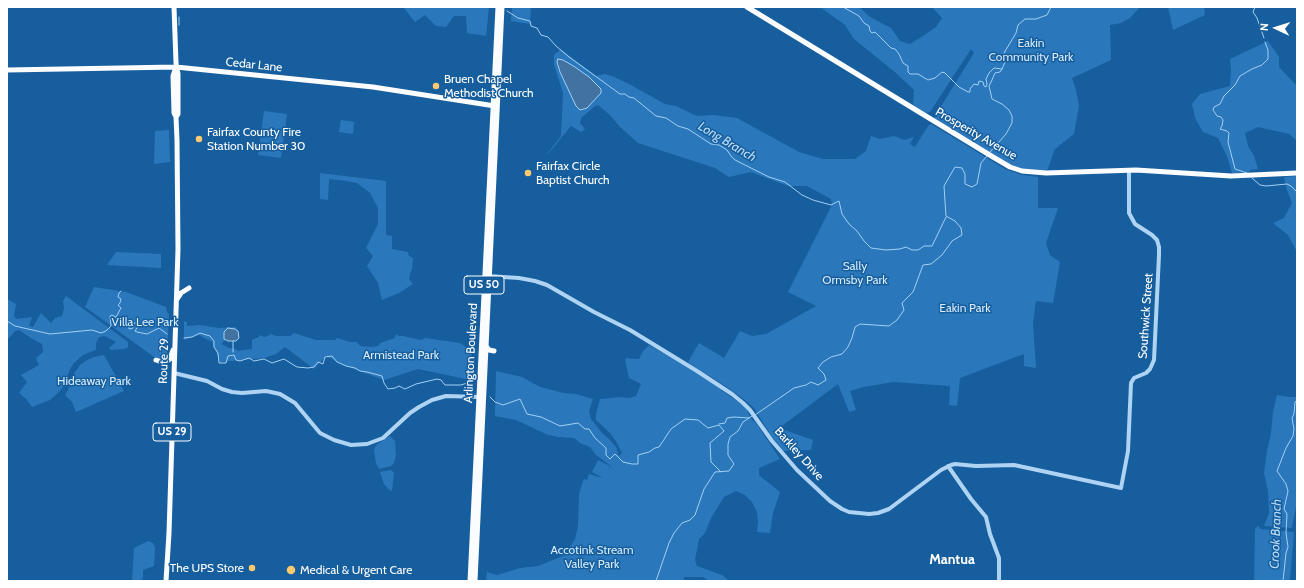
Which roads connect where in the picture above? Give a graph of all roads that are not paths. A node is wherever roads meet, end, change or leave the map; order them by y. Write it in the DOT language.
graph roads {
  1 [pos="174,7"];
  2 [pos="498,7"];
  3 [pos="502,7"];
  4 [pos="748,7"];
  5 [pos="176,66"];
  6 [pos="7,70"];
  7 [pos="495,106"];
  8 [pos="1129,170"];
  9 [pos="1297,173"];
  10 [pos="487,276"];
  11 [pos="177,279"];
  12 [pos="176,300"];
  13 [pos="175,344"];
  14 [pos="486,346"];
  15 [pos="494,351"];
  16 [pos="156,360"];
  17 [pos="174,373"];
  18 [pos="479,397"];
  19 [pos="948,466"];
  20 [pos="166,581"];
  21 [pos="470,581"];
  22 [pos="475,581"];
  23 [pos="999,581"];
  1 -- 5 [label="main road, Route 29 / US 29"];
  2 -- 7 [label="main road, Arlington Boulevard / US 50"];
  3 -- 7 [label="main road, Arlington Boulevard / US 50"];
  4 -- 8 [label="main road, Prosperity Avenue"];
  5 -- 6 [label="main road, Cedar Lane"];
  5 -- 7 [label="main road, Cedar Lane"];
  5 -- 11 [label="main road, Route 29 / US 29"];
  7 -- 10 [label="main road, Arlington Boulevard / US 50"];
  8 -- 9 [label="main road, Prosperity Avenue"];
  8 -- 19 [label="street, Southwick Street"];
  10 -- 14 [label="main road, Arlington Boulevard / US 50"];
  10 -- 18 [label="main road, Arlington Boulevard / US 50"];
  10 -- 19 [label="street, Barkley Drive"];
  11 -- 12 [label="main road, Route 29 / US 29"];
  11 -- 12 [label="main road"];
  12 -- 13 [label="main road, Route 29 / US 29"];
  13 -- 16 [label="main road"];
  13 -- 17 [label="main road, Route 29 / US 29"];
  14 -- 15 [label="main road"];
  14 -- 22 [label="main road, Arlington Boulevard / US 50"];
  17 -- 18 [label="street"];
  17 -- 20 [label="main road, Route 29 / US 29"];
  18 -- 21 [label="main road, Arlington Boulevard / US 50"];
  19 -- 23 [label="street"];
}
